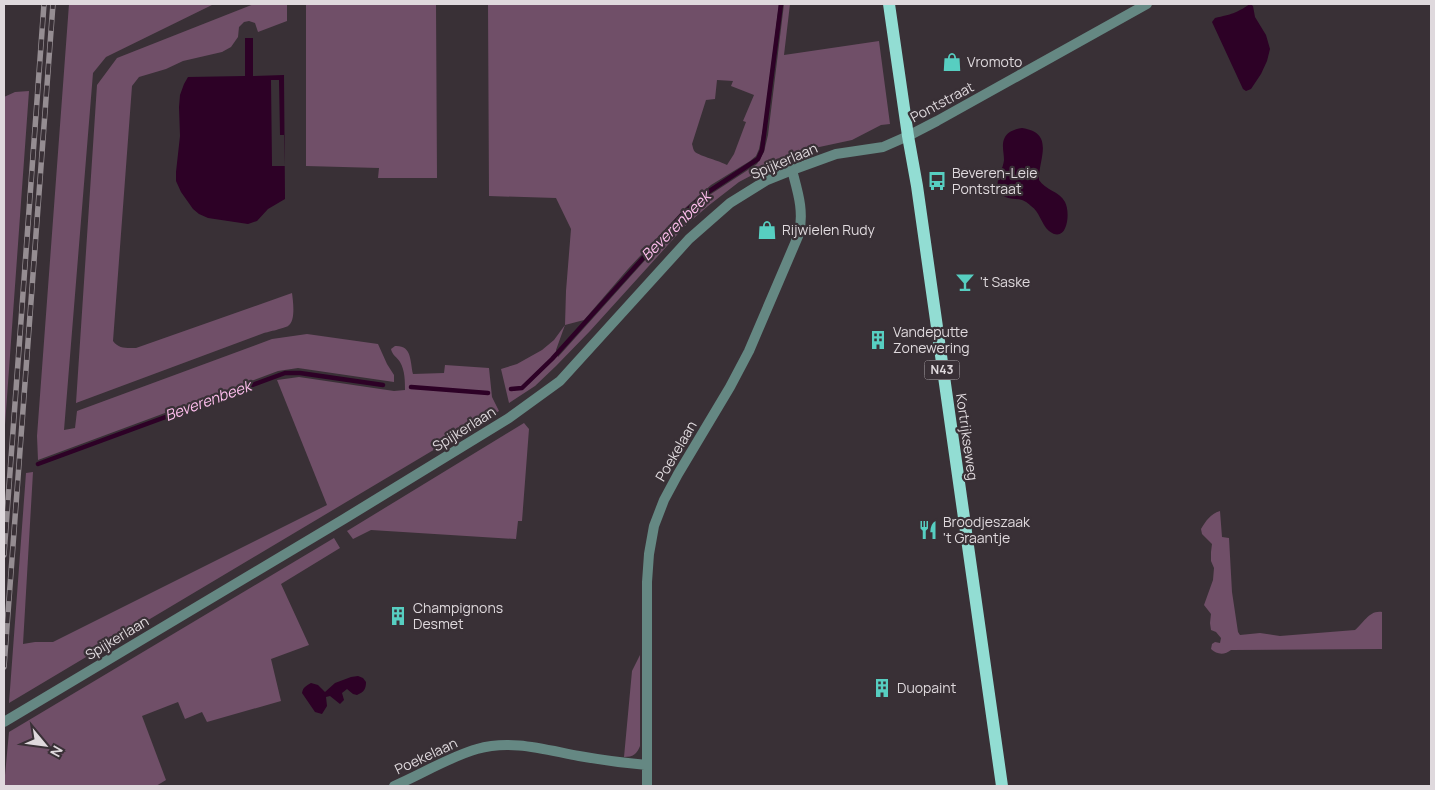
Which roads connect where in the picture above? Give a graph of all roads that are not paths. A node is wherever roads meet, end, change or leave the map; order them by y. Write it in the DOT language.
graph roads {
  1 [pos="889,4"];
  2 [pos="1147,4"];
  3 [pos="908,136"];
  4 [pos="792,170"];
  5 [pos="4,722"];
  6 [pos="647,765"];
  7 [pos="394,786"];
  8 [pos="647,786"];
  9 [pos="1002,786"];
  1 -- 3 [label="main road, Kortrijkseweg / N43"];
  2 -- 3 [label="street, Pontstraat"];
  3 -- 4 [label="street, Spijkerlaan"];
  3 -- 9 [label="main road, Kortrijkseweg / N43"];
  4 -- 5 [label="street, Spijkerlaan"];
  4 -- 6 [label="street, Poekelaan"];
  6 -- 7 [label="street, Poekelaan"];
  6 -- 8 [label="street, Poekelaan"];
}
